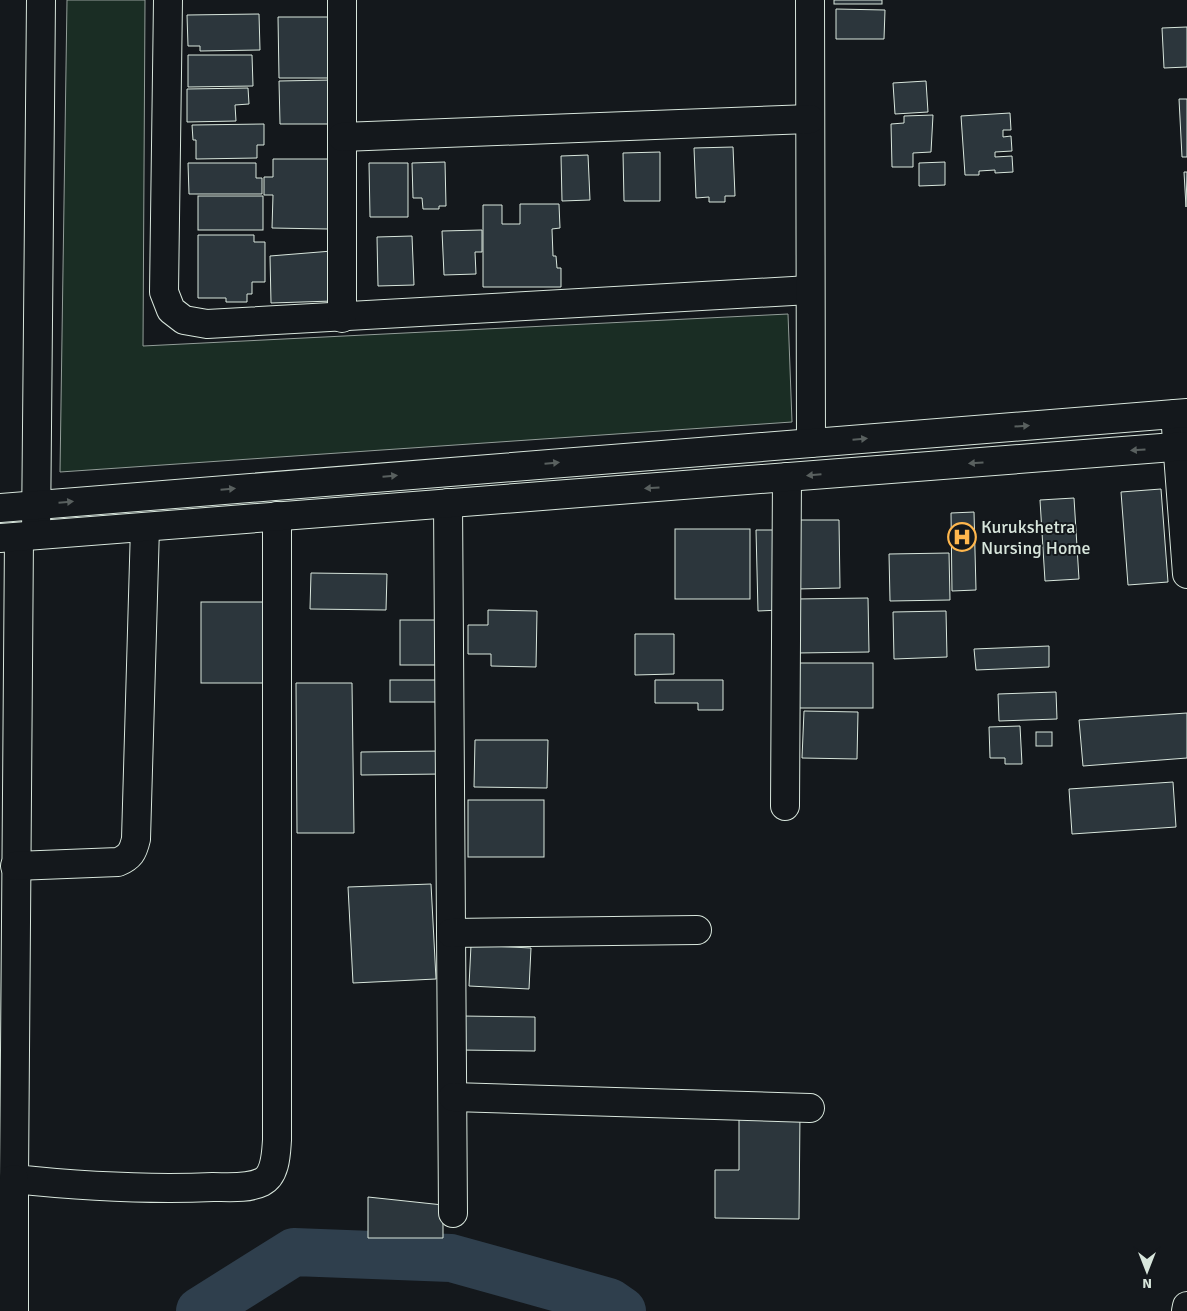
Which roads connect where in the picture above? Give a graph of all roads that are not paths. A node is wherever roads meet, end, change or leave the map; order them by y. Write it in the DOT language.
graph roads {
  1 [pos="41,0"];
  2 [pos="168,0"];
  3 [pos="342,0"];
  4 [pos="810,0"];
  5 [pos="810,119"];
  6 [pos="342,137"];
  7 [pos="810,290"];
  8 [pos="342,318"];
  9 [pos="1181,413"];
  10 [pos="812,443"];
  11 [pos="1182,447"];
  12 [pos="787,477"];
  13 [pos="448,503"];
  14 [pos="36,505"];
  15 [pos="0,508"];
  16 [pos="277,516"];
  17 [pos="145,527"];
  18 [pos="18,537"];
  19 [pos="1187,574"];
  20 [pos="785,806"];
  21 [pos="15,866"];
  22 [pos="697,930"];
  23 [pos="451,933"];
  24 [pos="7,1010"];
  25 [pos="452,1097"];
  26 [pos="810,1108"];
  27 [pos="14,1179"];
  28 [pos="453,1213"];
  29 [pos="1187,1306"];
  30 [pos="14,1311"];
  31 [pos="1186,1311"];
  1 -- 14 [label="street"];
  2 -- 8 [label="street"];
  3 -- 6 [label="street"];
  4 -- 5 [label="street"];
  5 -- 6 [label="street"];
  5 -- 7 [label="street"];
  6 -- 8 [label="street"];
  7 -- 8 [label="street"];
  7 -- 10 [label="street"];
  10 -- 9 [label="street, one-way"];
  9 -- 11 [label="street"];
  14 -- 10 [label="street, one-way"];
  11 -- 12 [label="street, one-way"];
  11 -- 19 [label="street"];
  12 -- 13 [label="street, one-way"];
  12 -- 20 [label="street"];
  13 -- 16 [label="street"];
  13 -- 23 [label="street"];
  14 -- 15 [label="street"];
  14 -- 18 [label="street"];
  16 -- 17 [label="street"];
  16 -- 27 [label="street"];
  17 -- 18 [label="street"];
  17 -- 21 [label="street"];
  18 -- 21 [label="street"];
  21 -- 24 [label="street"];
  22 -- 23 [label="street"];
  23 -- 25 [label="street"];
  24 -- 27 [label="street"];
  25 -- 26 [label="street"];
  25 -- 28 [label="street"];
  27 -- 30 [label="street"];
  29 -- 31 [label="street"];
}
